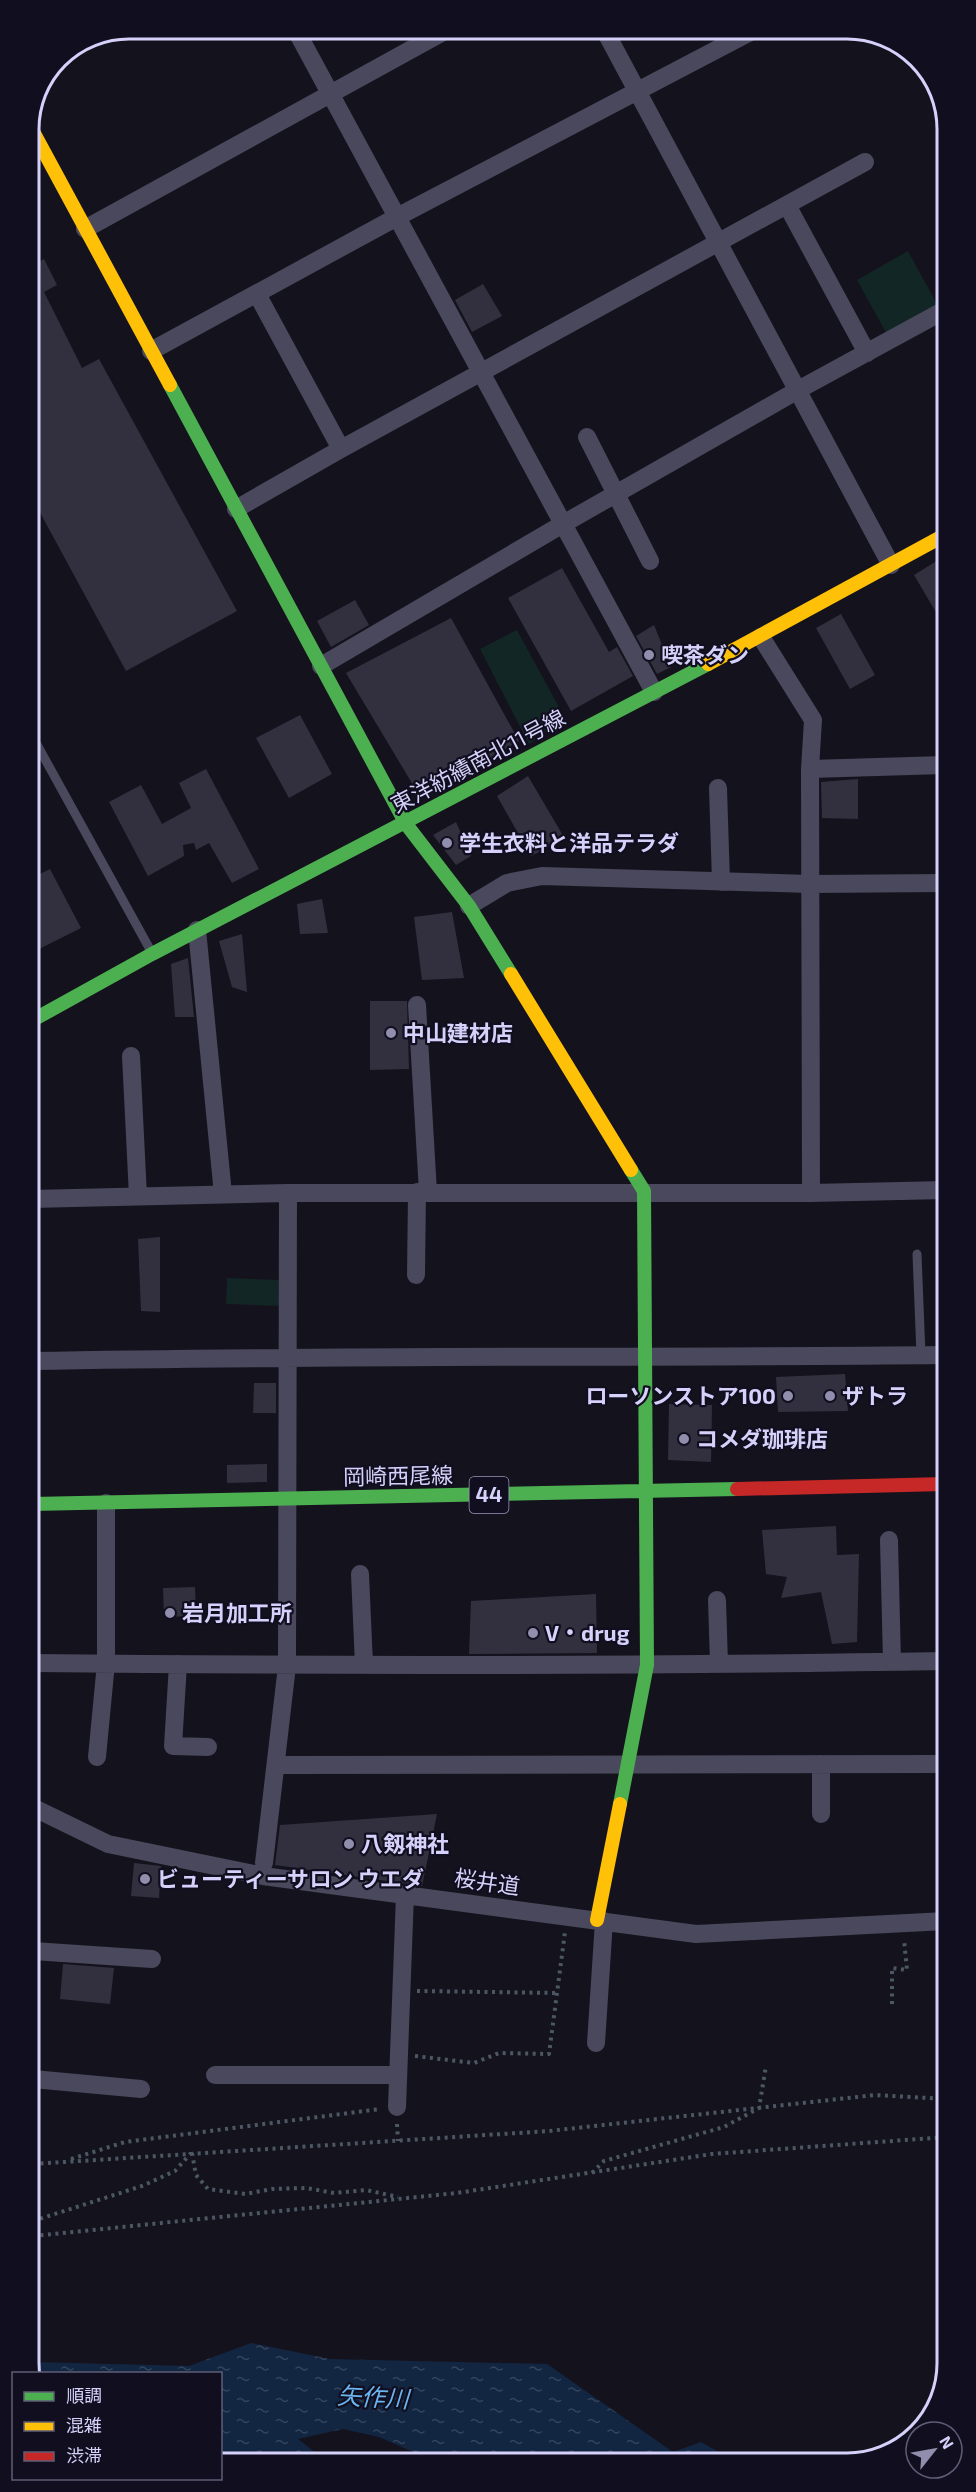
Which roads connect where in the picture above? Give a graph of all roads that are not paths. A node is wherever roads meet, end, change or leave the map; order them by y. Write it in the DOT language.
graph roads {
  1 [pos="301,39"];
  2 [pos="430,39"];
  3 [pos="609,39"];
  4 [pos="737,39"];
  5 [pos="330,92"];
  6 [pos="638,92"];
  7 [pos="39,143"];
  8 [pos="865,162"];
  9 [pos="787,205"];
  10 [pos="397,217"];
  11 [pos="85,229"];
  12 [pos="719,243"];
  13 [pos="258,294"];
  14 [pos="937,314"];
  15 [pos="151,351"];
  16 [pos="867,353"];
  17 [pos="482,373"];
  18 [pos="798,390"];
  19 [pos="587,438"];
  20 [pos="341,449"];
  21 [pos="615,494"];
  22 [pos="236,509"];
  23 [pos="563,524"];
  24 [pos="937,539"];
  25 [pos="650,561"];
  26 [pos="891,565"];
  27 [pos="761,637"];
  28 [pos="321,666"];
  29 [pos="654,692"];
  30 [pos="39,748"];
  31 [pos="937,765"];
  32 [pos="810,769"];
  33 [pos="718,788"];
  34 [pos="406,824"];
  35 [pos="721,882"];
  36 [pos="937,883"];
  37 [pos="810,884"];
  38 [pos="469,906"];
  39 [pos="197,930"];
  40 [pos="152,954"];
  41 [pos="417,1005"];
  42 [pos="39,1017"];
  43 [pos="131,1056"];
  44 [pos="937,1190"];
  45 [pos="644,1191"];
  46 [pos="423,1192"];
  47 [pos="288,1193"];
  48 [pos="811,1193"];
  49 [pos="223,1194"];
  50 [pos="138,1196"];
  51 [pos="39,1198"];
  52 [pos="917,1254"];
  53 [pos="416,1275"];
  54 [pos="921,1355"];
  55 [pos="937,1355"];
  56 [pos="289,1356"];
  57 [pos="645,1358"];
  58 [pos="39,1361"];
  59 [pos="937,1484"];
  60 [pos="646,1492"];
  61 [pos="289,1500"];
  62 [pos="105,1503"];
  63 [pos="39,1504"];
  64 [pos="889,1540"];
  65 [pos="360,1574"];
  66 [pos="717,1600"];
  67 [pos="937,1661"];
  68 [pos="892,1662"];
  69 [pos="39,1663"];
  70 [pos="106,1664"];
  71 [pos="178,1664"];
  72 [pos="719,1664"];
  73 [pos="364,1665"];
  74 [pos="647,1665"];
  75 [pos="287,1666"];
  76 [pos="208,1747"];
  77 [pos="97,1756"];
  78 [pos="628,1764"];
  79 [pos="821,1764"];
  80 [pos="937,1764"];
  81 [pos="276,1765"];
  82 [pos="39,1810"];
  83 [pos="821,1814"];
  84 [pos="264,1863"];
  85 [pos="405,1895"];
  86 [pos="601,1921"];
  87 [pos="937,1921"];
  88 [pos="39,1952"];
  89 [pos="152,1959"];
  90 [pos="596,2043"];
  91 [pos="214,2074"];
  92 [pos="398,2075"];
  93 [pos="39,2080"];
  94 [pos="141,2089"];
  95 [pos="397,2107"];
  1 -- 5 [label="street"];
  2 -- 5 [label="street"];
  3 -- 6 [label="street"];
  4 -- 6 [label="street"];
  5 -- 10 [label="street"];
  5 -- 11 [label="street"];
  6 -- 10 [label="street"];
  6 -- 12 [label="street"];
  7 -- 11 [label="street"];
  8 -- 9 [label="street"];
  9 -- 12 [label="street"];
  9 -- 16 [label="street"];
  10 -- 13 [label="street"];
  10 -- 17 [label="street"];
  11 -- 15 [label="street"];
  12 -- 17 [label="street"];
  12 -- 18 [label="street"];
  13 -- 15 [label="street"];
  13 -- 20 [label="street"];
  14 -- 16 [label="street"];
  15 -- 22 [label="street"];
  16 -- 18 [label="street"];
  17 -- 20 [label="street"];
  17 -- 23 [label="street"];
  18 -- 21 [label="street"];
  18 -- 26 [label="street"];
  19 -- 21 [label="street"];
  20 -- 22 [label="street"];
  21 -- 23 [label="street"];
  21 -- 25 [label="street"];
  22 -- 28 [label="street"];
  23 -- 28 [label="street"];
  23 -- 29 [label="street"];
  24 -- 26 [label="street, 東洋紡績南北11号線"];
  26 -- 27 [label="street, 東洋紡績南北11号線"];
  27 -- 29 [label="street, 東洋紡績南北11号線"];
  27 -- 32 [label="street"];
  28 -- 34 [label="street"];
  29 -- 34 [label="street, 東洋紡績南北11号線"];
  30 -- 40 [label="lane"];
  31 -- 32 [label="street"];
  32 -- 37 [label="street"];
  33 -- 35 [label="street"];
  34 -- 38 [label="street"];
  34 -- 39 [label="street, 東洋紡績南北11号線"];
  35 -- 37 [label="street"];
  35 -- 38 [label="street"];
  36 -- 37 [label="street"];
  37 -- 48 [label="street"];
  38 -- 45 [label="street"];
  39 -- 40 [label="street, 東洋紡績南北11号線"];
  39 -- 49 [label="street"];
  40 -- 42 [label="street, 東洋紡績南北11号線"];
  41 -- 46 [label="street"];
  43 -- 50 [label="street"];
  44 -- 48 [label="street"];
  45 -- 46 [label="street"];
  45 -- 48 [label="street"];
  45 -- 57 [label="street"];
  46 -- 47 [label="street"];
  46 -- 53 [label="street"];
  47 -- 49 [label="street"];
  47 -- 56 [label="street"];
  49 -- 50 [label="street"];
  50 -- 51 [label="street"];
  52 -- 54 [label="lane"];
  54 -- 55 [label="street"];
  54 -- 57 [label="street"];
  56 -- 57 [label="street"];
  56 -- 58 [label="street"];
  56 -- 61 [label="street"];
  57 -- 60 [label="street"];
  59 -- 60 [label="street, 岡崎西尾線 / 44"];
  60 -- 61 [label="street, 岡崎西尾線 / 44"];
  60 -- 74 [label="street"];
  61 -- 62 [label="street, 岡崎西尾線 / 44"];
  61 -- 75 [label="street"];
  62 -- 63 [label="street, 岡崎西尾線 / 44"];
  62 -- 70 [label="street"];
  64 -- 68 [label="street"];
  65 -- 73 [label="street"];
  66 -- 72 [label="street"];
  67 -- 68 [label="street"];
  68 -- 72 [label="street"];
  69 -- 70 [label="street"];
  70 -- 71 [label="street"];
  70 -- 77 [label="street"];
  71 -- 75 [label="street"];
  71 -- 76 [label="street"];
  72 -- 74 [label="street"];
  73 -- 74 [label="street"];
  73 -- 75 [label="street"];
  74 -- 78 [label="street"];
  75 -- 81 [label="street"];
  78 -- 79 [label="street"];
  78 -- 81 [label="street"];
  78 -- 86 [label="street"];
  79 -- 80 [label="street"];
  79 -- 83 [label="street"];
  81 -- 84 [label="street"];
  82 -- 85 [label="street, 桜井道"];
  85 -- 86 [label="street, 桜井道"];
  85 -- 92 [label="street"];
  86 -- 87 [label="street, 桜井道"];
  86 -- 90 [label="street"];
  88 -- 89 [label="street"];
  91 -- 92 [label="street"];
  92 -- 95 [label="street"];
  93 -- 94 [label="street"];
}
